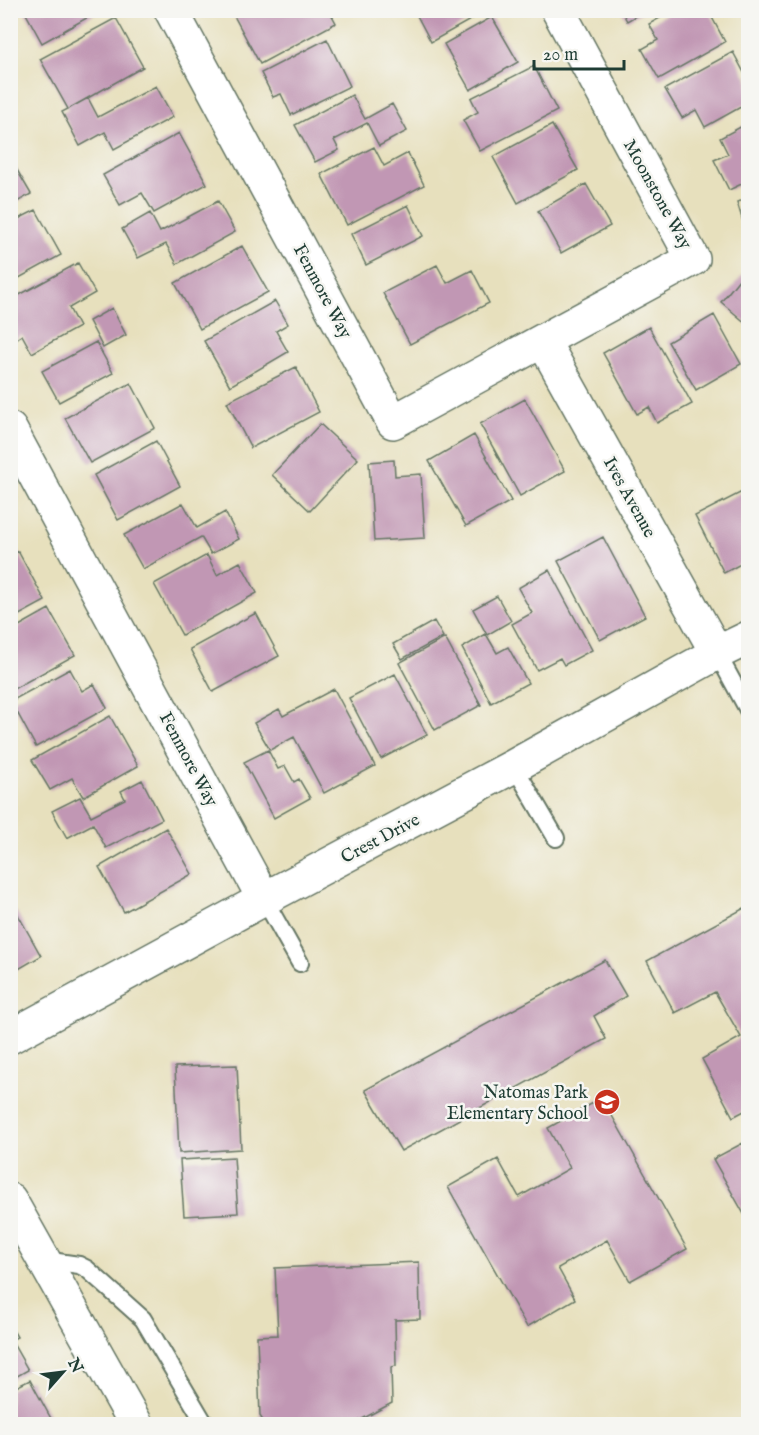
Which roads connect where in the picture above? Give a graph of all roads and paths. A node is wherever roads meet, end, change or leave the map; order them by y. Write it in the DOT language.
graph roads {
  1 [pos="171,10"];
  2 [pos="558,10"];
  3 [pos="543,341"];
  4 [pos="10,429"];
  5 [pos="748,639"];
  6 [pos="717,653"];
  7 [pos="748,710"];
  8 [pos="514,766"];
  9 [pos="556,838"];
  10 [pos="264,899"];
  11 [pos="300,963"];
  12 [pos="10,1037"];
  13 [pos="10,1200"];
  14 [pos="44,1260"];
  15 [pos="136,1425"];
  16 [pos="205,1425"];
  1 -- 3 [label="street, Fenmore Way"];
  2 -- 3 [label="street, Moonstone Way"];
  3 -- 6 [label="street, Ives Avenue"];
  4 -- 10 [label="street, Fenmore Way"];
  5 -- 6 [label="street, Crest Drive"];
  6 -- 7 [label="lane"];
  6 -- 8 [label="street, Crest Drive"];
  8 -- 9 [label="lane"];
  8 -- 10 [label="street, Crest Drive"];
  10 -- 11 [label="lane"];
  10 -- 12 [label="street, Crest Drive"];
  13 -- 14 [label="street"];
  14 -- 15 [label="street"];
  14 -- 16 [label="lane"];
}
